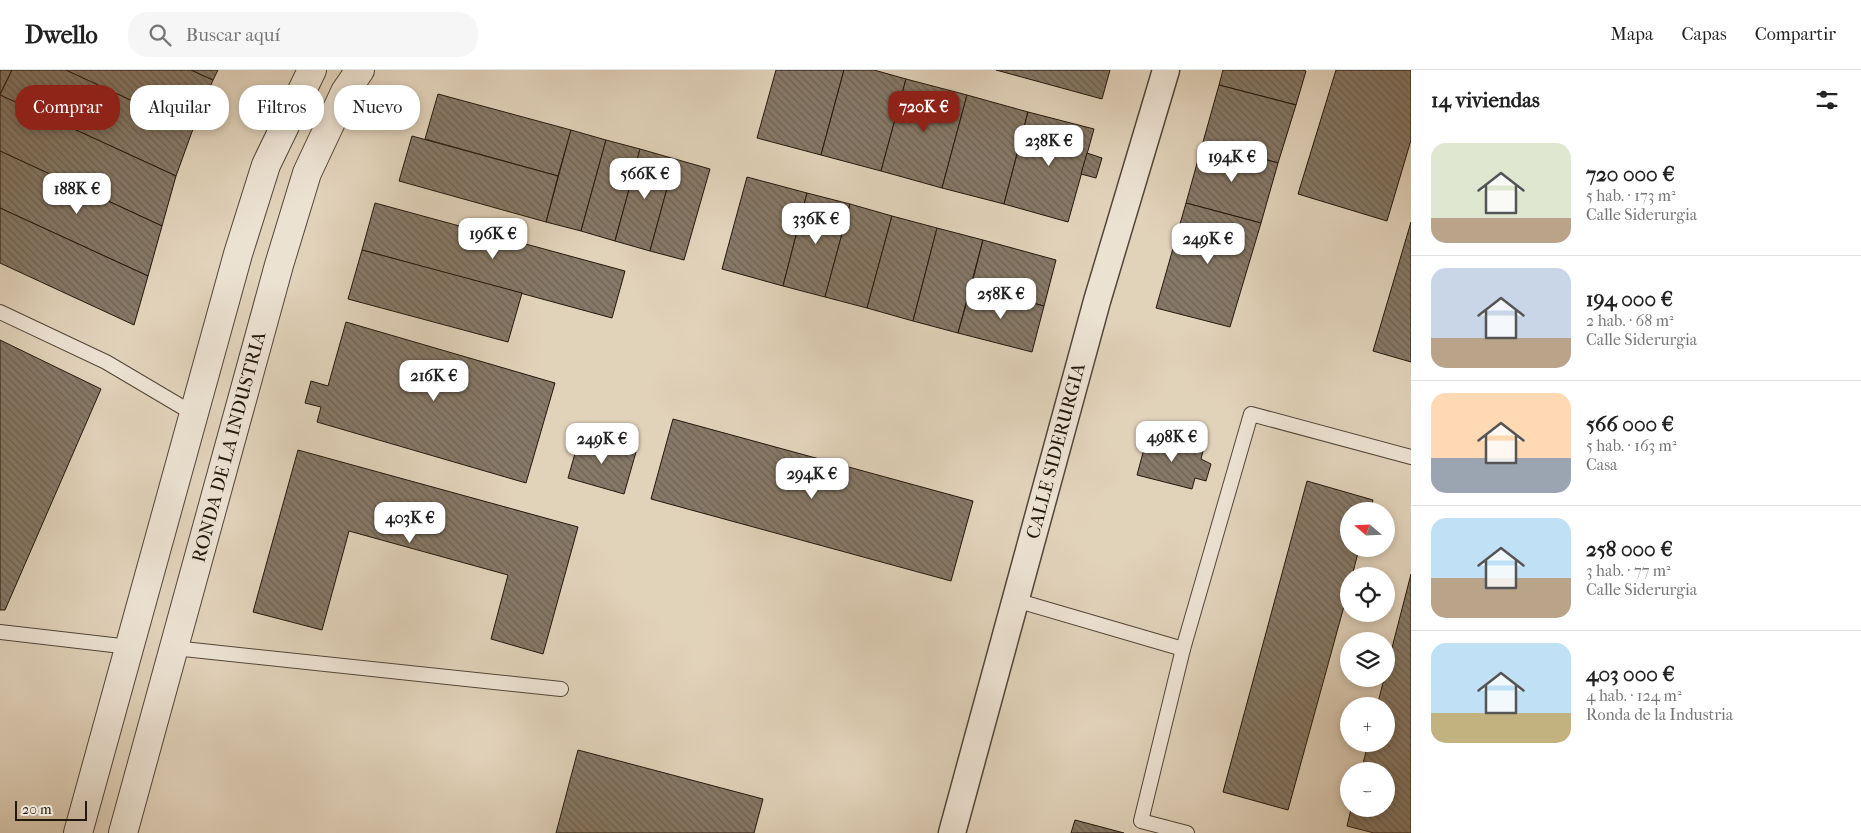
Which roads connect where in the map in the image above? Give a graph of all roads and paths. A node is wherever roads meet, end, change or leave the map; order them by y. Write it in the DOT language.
graph roads {
  1 [pos="312,70"];
  2 [pos="360,70"];
  3 [pos="1166,70"];
  4 [pos="0,312"];
  5 [pos="194,414"];
  6 [pos="1411,457"];
  7 [pos="1015,600"];
  8 [pos="0,632"];
  9 [pos="130,647"];
  10 [pos="174,648"];
  11 [pos="1183,649"];
  12 [pos="561,689"];
  13 [pos="78,833"];
  14 [pos="123,833"];
  15 [pos="952,833"];
  16 [pos="1187,833"];
  1 -- 5 [label="street"];
  2 -- 10 [label="street, RONDA DE LA INDUSTRIA"];
  3 -- 7 [label="street, CALLE SIDERURGIA"];
  4 -- 5 [label="lane"];
  5 -- 9 [label="street"];
  6 -- 11 [label="lane"];
  7 -- 11 [label="lane"];
  7 -- 15 [label="street, CALLE SIDERURGIA"];
  8 -- 9 [label="lane"];
  9 -- 13 [label="street"];
  10 -- 12 [label="lane"];
  10 -- 14 [label="street, RONDA DE LA INDUSTRIA"];
  11 -- 16 [label="lane"];
}
